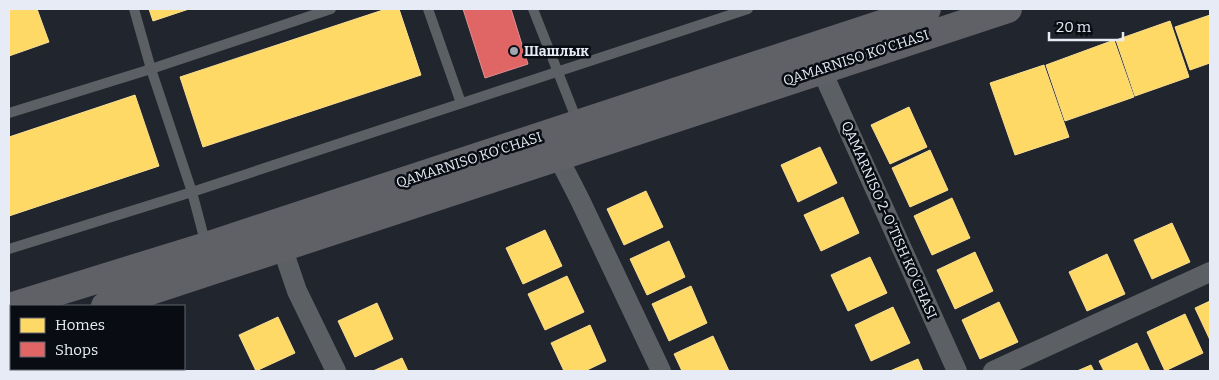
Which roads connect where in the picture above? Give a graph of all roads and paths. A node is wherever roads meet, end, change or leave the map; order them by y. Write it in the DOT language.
graph roads {
  1 [pos="134,9"];
  2 [pos="331,9"];
  3 [pos="428,9"];
  4 [pos="533,9"];
  5 [pos="748,9"];
  6 [pos="928,9"];
  7 [pos="1008,9"];
  8 [pos="151,69"];
  9 [pos="821,69"];
  10 [pos="557,71"];
  11 [pos="461,103"];
  12 [pos="9,113"];
  13 [pos="578,124"];
  14 [pos="558,157"];
  15 [pos="192,192"];
  16 [pos="206,246"];
  17 [pos="282,247"];
  18 [pos="9,250"];
  19 [pos="1210,272"];
  20 [pos="15,305"];
  21 [pos="108,305"];
  22 [pos="336,371"];
  23 [pos="661,371"];
  24 [pos="957,371"];
  25 [pos="993,371"];
  1 -- 8 [label="lane"];
  2 -- 8 [label="lane"];
  3 -- 11 [label="lane"];
  4 -- 10 [label="lane"];
  5 -- 10 [label="lane"];
  6 -- 13 [label="main road, QAMARNISO KO'CHASI"];
  7 -- 9 [label="main road, QAMARNISO KO'CHASI"];
  8 -- 12 [label="lane"];
  8 -- 15 [label="lane"];
  9 -- 14 [label="main road, QAMARNISO KO'CHASI"];
  9 -- 24 [label="street, QAMARNISO 2-O'TISH KO'CHASI"];
  10 -- 11 [label="lane"];
  10 -- 13 [label="lane"];
  11 -- 15 [label="lane"];
  13 -- 16 [label="main road, QAMARNISO KO'CHASI"];
  14 -- 17 [label="main road, QAMARNISO KO'CHASI"];
  14 -- 23 [label="street"];
  15 -- 16 [label="lane"];
  15 -- 18 [label="lane"];
  16 -- 20 [label="main road, QAMARNISO KO'CHASI"];
  17 -- 21 [label="main road, QAMARNISO KO'CHASI"];
  17 -- 22 [label="street"];
  19 -- 25 [label="street"];
}
